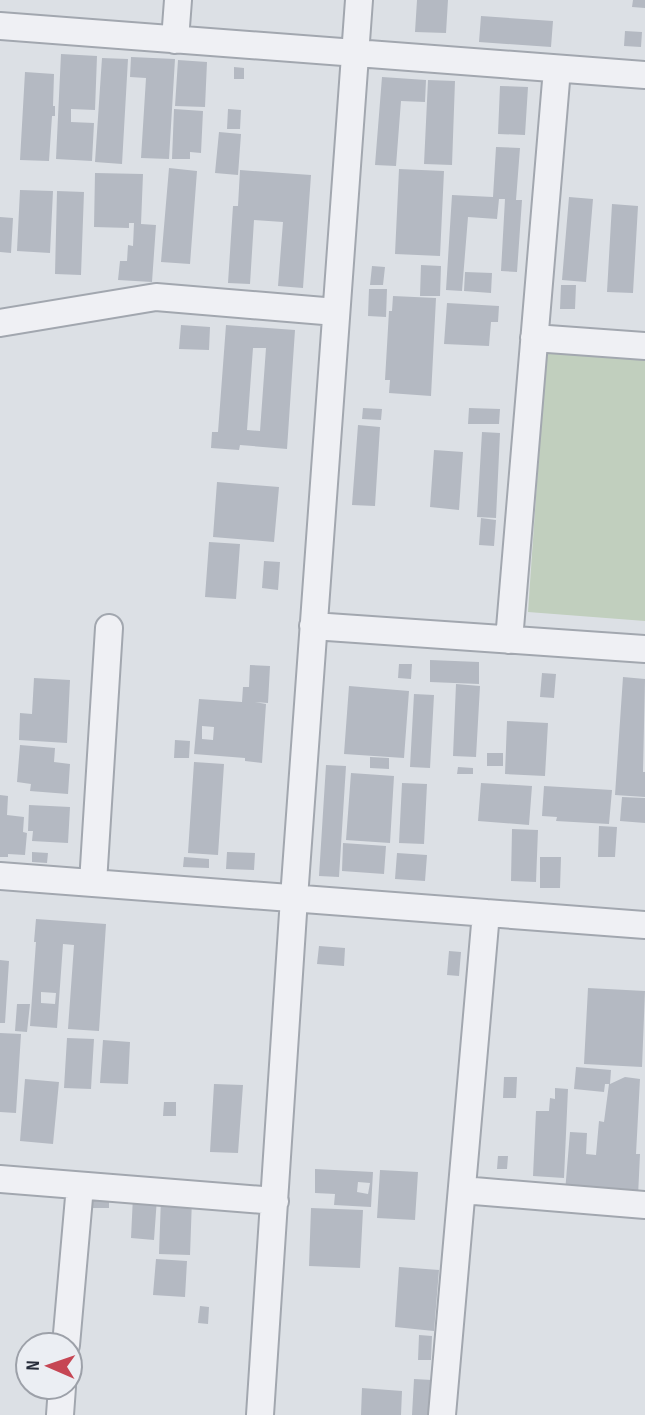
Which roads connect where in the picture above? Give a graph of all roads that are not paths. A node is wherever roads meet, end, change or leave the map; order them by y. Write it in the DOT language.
graph roads {
  1 [pos="178,0"];
  2 [pos="359,0"];
  3 [pos="0,26"];
  4 [pos="176,40"];
  5 [pos="354,53"];
  6 [pos="557,69"];
  7 [pos="645,75"];
  8 [pos="336,312"];
  9 [pos="0,323"];
  10 [pos="534,338"];
  11 [pos="645,346"];
  12 [pos="313,626"];
  13 [pos="109,628"];
  14 [pos="509,639"];
  15 [pos="645,649"];
  16 [pos="0,876"];
  17 [pos="93,883"];
  18 [pos="294,898"];
  19 [pos="486,913"];
  20 [pos="645,925"];
  21 [pos="0,1179"];
  22 [pos="80,1186"];
  23 [pos="462,1190"];
  24 [pos="275,1201"];
  25 [pos="645,1205"];
  26 [pos="67,1331"];
  27 [pos="260,1415"];
  28 [pos="442,1415"];
  1 -- 4 [label="street"];
  2 -- 5 [label="street"];
  3 -- 4 [label="street"];
  4 -- 5 [label="street"];
  5 -- 6 [label="street"];
  5 -- 8 [label="street"];
  6 -- 7 [label="street"];
  6 -- 10 [label="street"];
  8 -- 9 [label="street"];
  8 -- 12 [label="street"];
  10 -- 11 [label="street"];
  10 -- 14 [label="street"];
  12 -- 14 [label="street"];
  12 -- 18 [label="street"];
  13 -- 17 [label="street"];
  14 -- 15 [label="street"];
  16 -- 17 [label="street"];
  17 -- 18 [label="street"];
  18 -- 19 [label="street"];
  18 -- 24 [label="street"];
  19 -- 20 [label="street"];
  19 -- 23 [label="street"];
  21 -- 22 [label="street"];
  22 -- 24 [label="street"];
  22 -- 26 [label="street"];
  23 -- 25 [label="street"];
  23 -- 28 [label="street"];
  24 -- 27 [label="street"];
}
